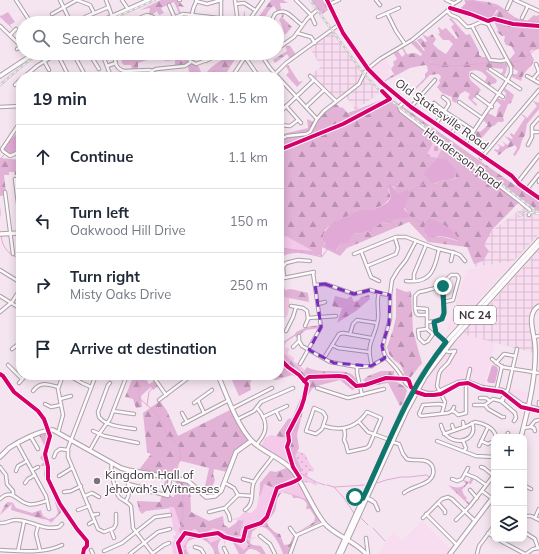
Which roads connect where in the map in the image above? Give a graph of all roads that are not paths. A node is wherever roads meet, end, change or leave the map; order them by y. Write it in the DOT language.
graph roads {
  1 [pos="16,0"];
  2 [pos="60,0"];
  3 [pos="77,0"];
  4 [pos="106,0"];
  5 [pos="122,0"];
  6 [pos="149,0"];
  7 [pos="221,0"];
  8 [pos="235,0"];
  9 [pos="263,0"];
  10 [pos="296,0"];
  11 [pos="339,0"];
  12 [pos="376,0"];
  13 [pos="446,0"];
  14 [pos="460,0"];
  15 [pos="511,0"];
  16 [pos="516,0"];
  17 [pos="143,1"];
  18 [pos="197,1"];
  19 [pos="327,2"];
  20 [pos="236,4"];
  21 [pos="453,4"];
  22 [pos="169,5"];
  23 [pos="380,5"];
  24 [pos="528,6"];
  25 [pos="64,7"];
  26 [pos="109,7"];
  27 [pos="399,8"];
  28 [pos="128,9"];
  29 [pos="507,9"];
  30 [pos="255,10"];
  31 [pos="317,10"];
  32 [pos="447,11"];
  33 [pos="539,11"];
  34 [pos="94,13"];
  35 [pos="387,13"];
  36 [pos="52,14"];
  37 [pos="192,15"];
  38 [pos="310,15"];
  39 [pos="26,16"];
  40 [pos="67,16"];
  41 [pos="87,16"];
  42 [pos="112,16"];
  43 [pos="174,16"];
  44 [pos="177,16"];
  45 [pos="200,16"];
  46 [pos="222,16"];
  47 [pos="236,16"];
  48 [pos="252,16"];
  49 [pos="274,16"];
  50 [pos="378,17"];
  51 [pos="522,18"];
  52 [pos="315,24"];
  53 [pos="302,25"];
  54 [pos="0,26"];
  55 [pos="337,26"];
  56 [pos="472,26"];
  57 [pos="16,29"];
  58 [pos="297,33"];
  59 [pos="10,35"];
  60 [pos="16,41"];
  61 [pos="315,43"];
  62 [pos="284,44"];
  63 [pos="405,44"];
  64 [pos="24,60"];
  65 [pos="61,60"];
  66 [pos="77,60"];
  67 [pos="93,60"];
  68 [pos="104,60"];
  69 [pos="115,60"];
  70 [pos="243,60"];
  71 [pos="247,60"];
  72 [pos="265,60"];
  73 [pos="507,60"];
  74 [pos="44,61"];
  75 [pos="206,61"];
  76 [pos="190,62"];
  77 [pos="116,63"];
  78 [pos="536,64"];
  79 [pos="107,66"];
  80 [pos="99,69"];
  81 [pos="368,69"];
  82 [pos="490,69"];
  83 [pos="49,70"];
  84 [pos="152,71"];
  85 [pos="32,72"];
  86 [pos="67,72"];
  87 [pos="83,72"];
  88 [pos="109,72"];
  89 [pos="235,72"];
  90 [pos="256,72"];
  91 [pos="274,72"];
  92 [pos="277,72"];
  93 [pos="472,75"];
  94 [pos="0,76"];
  95 [pos="310,76"];
  96 [pos="528,76"];
  97 [pos="533,79"];
  98 [pos="314,80"];
  99 [pos="435,80"];
  100 [pos="507,81"];
  101 [pos="539,83"];
  102 [pos="284,84"];
  103 [pos="520,89"];
  104 [pos="324,90"];
  105 [pos="539,90"];
  106 [pos="499,93"];
  107 [pos="296,96"];
  108 [pos="477,96"];
  109 [pos="443,97"];
  110 [pos="503,97"];
  111 [pos="336,101"];
  112 [pos="403,102"];
  113 [pos="459,102"];
  114 [pos="434,104"];
  115 [pos="16,106"];
  116 [pos="286,106"];
  117 [pos="0,107"];
  118 [pos="306,107"];
  119 [pos="491,107"];
  120 [pos="411,108"];
  121 [pos="444,112"];
  122 [pos="482,118"];
  123 [pos="539,118"];
  124 [pos="317,119"];
  125 [pos="459,123"];
  126 [pos="436,124"];
  127 [pos="284,125"];
  128 [pos="16,128"];
  129 [pos="474,131"];
  130 [pos="532,132"];
  131 [pos="538,132"];
  132 [pos="451,134"];
  133 [pos="284,137"];
  134 [pos="465,144"];
  135 [pos="528,145"];
  136 [pos="16,153"];
  137 [pos="539,155"];
  138 [pos="482,157"];
  139 [pos="539,175"];
  140 [pos="15,179"];
  141 [pos="518,182"];
  142 [pos="16,187"];
  143 [pos="528,188"];
  144 [pos="5,192"];
  145 [pos="539,196"];
  146 [pos="529,215"];
  147 [pos="0,234"];
  148 [pos="11,234"];
  149 [pos="16,234"];
  150 [pos="395,238"];
  151 [pos="539,240"];
  152 [pos="416,241"];
  153 [pos="426,245"];
  154 [pos="539,245"];
  155 [pos="439,249"];
  156 [pos="361,251"];
  157 [pos="453,252"];
  158 [pos="13,254"];
  159 [pos="354,254"];
  160 [pos="310,261"];
  161 [pos="451,261"];
  162 [pos="465,261"];
  163 [pos="284,265"];
  164 [pos="366,266"];
  165 [pos="0,270"];
  166 [pos="284,278"];
  167 [pos="329,279"];
  168 [pos="16,280"];
  169 [pos="379,281"];
  170 [pos="406,281"];
  171 [pos="414,281"];
  172 [pos="315,285"];
  173 [pos="327,285"];
  174 [pos="443,287"];
  175 [pos="379,293"];
  176 [pos="390,294"];
  177 [pos="0,296"];
  178 [pos="16,296"];
  179 [pos="325,302"];
  180 [pos="444,302"];
  181 [pos="11,303"];
  182 [pos="318,304"];
  183 [pos="16,306"];
  184 [pos="291,306"];
  185 [pos="296,306"];
  186 [pos="531,306"];
  187 [pos="539,306"];
  188 [pos="415,308"];
  189 [pos="535,309"];
  190 [pos="0,312"];
  191 [pos="427,315"];
  192 [pos="336,316"];
  193 [pos="320,317"];
  194 [pos="471,317"];
  195 [pos="308,318"];
  196 [pos="427,322"];
  197 [pos="434,322"];
  198 [pos="377,323"];
  199 [pos="306,326"];
  200 [pos="427,329"];
  201 [pos="286,331"];
  202 [pos="350,334"];
  203 [pos="299,336"];
  204 [pos="539,336"];
  205 [pos="371,338"];
  206 [pos="534,338"];
  207 [pos="299,341"];
  208 [pos="447,342"];
  209 [pos="332,345"];
  210 [pos="16,346"];
  211 [pos="293,347"];
  212 [pos="12,349"];
  213 [pos="445,349"];
  214 [pos="517,349"];
  215 [pos="309,350"];
  216 [pos="369,352"];
  217 [pos="515,356"];
  218 [pos="435,357"];
  219 [pos="324,358"];
  220 [pos="386,358"];
  221 [pos="492,359"];
  222 [pos="496,363"];
  223 [pos="300,364"];
  224 [pos="8,365"];
  225 [pos="372,366"];
  226 [pos="502,366"];
  227 [pos="357,367"];
  228 [pos="513,368"];
  229 [pos="470,369"];
  230 [pos="16,373"];
  231 [pos="533,373"];
  232 [pos="539,373"];
  233 [pos="21,380"];
  234 [pos="61,380"];
  235 [pos="77,380"];
  236 [pos="94,380"];
  237 [pos="125,380"];
  238 [pos="157,380"];
  239 [pos="186,380"];
  240 [pos="220,380"];
  241 [pos="422,381"];
  242 [pos="19,383"];
  243 [pos="110,383"];
  244 [pos="467,383"];
  245 [pos="58,387"];
  246 [pos="91,387"];
  247 [pos="272,388"];
  248 [pos="293,388"];
  249 [pos="317,388"];
  250 [pos="496,388"];
  251 [pos="384,389"];
  252 [pos="33,390"];
  253 [pos="212,390"];
  254 [pos="414,390"];
  255 [pos="441,392"];
  256 [pos="506,394"];
  257 [pos="166,395"];
  258 [pos="362,395"];
  259 [pos="71,396"];
  260 [pos="410,398"];
  261 [pos="480,398"];
  262 [pos="60,399"];
  263 [pos="159,400"];
  264 [pos="198,400"];
  265 [pos="229,400"];
  266 [pos="490,400"];
  267 [pos="502,401"];
  268 [pos="539,402"];
  269 [pos="194,403"];
  270 [pos="45,404"];
  271 [pos="61,405"];
  272 [pos="474,405"];
  273 [pos="485,405"];
  274 [pos="539,405"];
  275 [pos="287,406"];
  276 [pos="444,406"];
  277 [pos="454,407"];
  278 [pos="528,407"];
  279 [pos="232,408"];
  280 [pos="257,408"];
  281 [pos="539,410"];
  282 [pos="113,411"];
  283 [pos="276,411"];
  284 [pos="452,411"];
  285 [pos="406,412"];
  286 [pos="182,413"];
  287 [pos="204,413"];
  288 [pos="443,413"];
  289 [pos="134,414"];
  290 [pos="263,417"];
  291 [pos="504,417"];
  292 [pos="238,419"];
  293 [pos="280,419"];
  294 [pos="539,420"];
  295 [pos="514,421"];
  296 [pos="187,422"];
  297 [pos="359,422"];
  298 [pos="463,422"];
  299 [pos="107,423"];
  300 [pos="472,423"];
  301 [pos="183,424"];
  302 [pos="441,425"];
  303 [pos="452,425"];
  304 [pos="324,426"];
  305 [pos="464,427"];
  306 [pos="488,427"];
  307 [pos="531,427"];
  308 [pos="344,428"];
  309 [pos="523,428"];
  310 [pos="135,429"];
  311 [pos="454,430"];
  312 [pos="93,431"];
  313 [pos="535,431"];
  314 [pos="58,433"];
  315 [pos="99,434"];
  316 [pos="444,434"];
  317 [pos="495,434"];
  318 [pos="522,434"];
  319 [pos="375,435"];
  320 [pos="31,437"];
  321 [pos="72,440"];
  322 [pos="464,440"];
  323 [pos="251,441"];
  324 [pos="437,441"];
  325 [pos="481,441"];
  326 [pos="391,442"];
  327 [pos="491,442"];
  328 [pos="18,443"];
  329 [pos="138,443"];
  330 [pos="256,445"];
  331 [pos="479,446"];
  332 [pos="38,449"];
  333 [pos="68,450"];
  334 [pos="90,450"];
  335 [pos="464,452"];
  336 [pos="272,456"];
  337 [pos="0,457"];
  338 [pos="54,457"];
  339 [pos="491,457"];
  340 [pos="27,461"];
  341 [pos="112,463"];
  342 [pos="0,467"];
  343 [pos="38,467"];
  344 [pos="481,467"];
  345 [pos="72,468"];
  346 [pos="468,468"];
  347 [pos="32,470"];
  348 [pos="128,470"];
  349 [pos="16,471"];
  350 [pos="491,473"];
  351 [pos="466,474"];
  352 [pos="35,475"];
  353 [pos="59,476"];
  354 [pos="170,478"];
  355 [pos="243,479"];
  356 [pos="491,479"];
  357 [pos="452,480"];
  358 [pos="254,482"];
  359 [pos="25,483"];
  360 [pos="225,483"];
  361 [pos="128,484"];
  362 [pos="486,485"];
  363 [pos="81,486"];
  364 [pos="140,487"];
  365 [pos="527,487"];
  366 [pos="532,489"];
  367 [pos="470,490"];
  368 [pos="482,490"];
  369 [pos="64,492"];
  370 [pos="145,492"];
  371 [pos="404,493"];
  372 [pos="349,494"];
  373 [pos="13,495"];
  374 [pos="238,495"];
  375 [pos="85,496"];
  376 [pos="252,496"];
  377 [pos="99,497"];
  378 [pos="491,497"];
  379 [pos="366,498"];
  380 [pos="477,498"];
  381 [pos="0,499"];
  382 [pos="30,500"];
  383 [pos="491,500"];
  384 [pos="47,501"];
  385 [pos="126,501"];
  386 [pos="438,503"];
  387 [pos="29,504"];
  388 [pos="89,506"];
  389 [pos="225,508"];
  390 [pos="49,509"];
  391 [pos="539,509"];
  392 [pos="78,510"];
  393 [pos="245,510"];
  394 [pos="378,510"];
  395 [pos="465,511"];
  396 [pos="209,512"];
  397 [pos="445,513"];
  398 [pos="98,514"];
  399 [pos="116,514"];
  400 [pos="426,514"];
  401 [pos="92,515"];
  402 [pos="170,515"];
  403 [pos="527,515"];
  404 [pos="424,518"];
  405 [pos="535,518"];
  406 [pos="230,520"];
  407 [pos="456,520"];
  408 [pos="539,520"];
  409 [pos="94,521"];
  410 [pos="474,521"];
  411 [pos="24,522"];
  412 [pos="0,523"];
  413 [pos="324,523"];
  414 [pos="62,524"];
  415 [pos="89,524"];
  416 [pos="38,526"];
  417 [pos="290,528"];
  418 [pos="170,529"];
  419 [pos="111,530"];
  420 [pos="491,530"];
  421 [pos="100,532"];
  422 [pos="136,532"];
  423 [pos="488,533"];
  424 [pos="527,534"];
  425 [pos="99,535"];
  426 [pos="260,536"];
  427 [pos="297,536"];
  428 [pos="491,536"];
  429 [pos="114,538"];
  430 [pos="366,538"];
  431 [pos="346,539"];
  432 [pos="503,542"];
  433 [pos="144,543"];
  434 [pos="169,543"];
  435 [pos="62,545"];
  436 [pos="457,545"];
  437 [pos="195,547"];
  438 [pos="224,548"];
  439 [pos="538,548"];
  440 [pos="0,550"];
  441 [pos="40,550"];
  442 [pos="91,550"];
  443 [pos="18,551"];
  444 [pos="104,551"];
  445 [pos="93,554"];
  446 [pos="130,554"];
  447 [pos="153,554"];
  448 [pos="204,554"];
  449 [pos="227,554"];
  450 [pos="275,554"];
  451 [pos="290,554"];
  452 [pos="338,554"];
  453 [pos="341,554"];
  454 [pos="367,554"];
  455 [pos="450,554"];
  456 [pos="477,554"];
  457 [pos="526,554"];
  1 -- 39 [label="street"];
  2 -- 25 [label="street"];
  3 -- 25 [label="street"];
  3 -- 34 [label="street"];
  4 -- 26 [label="street"];
  5 -- 28 [label="street"];
  6 -- 17 [label="main road"];
  7 -- 18 [label="street"];
  7 -- 46 [label="street"];
  8 -- 20 [label="street"];
  9 -- 30 [label="street"];
  10 -- 38 [label="street"];
  11 -- 19 [label="street"];
  12 -- 23 [label="street"];
  13 -- 21 [label="street"];
  14 -- 21 [label="street"];
  15 -- 29 [label="street"];
  16 -- 24 [label="street"];
  17 -- 28 [label="main road"];
  18 -- 37 [label="street"];
  19 -- 55 [label="main road, Old Statesville Road"];
  19 -- 81 [label="main road, Old Statesville Road"];
  20 -- 30 [label="street"];
  20 -- 47 [label="street"];
  21 -- 32 [label="street"];
  22 -- 43 [label="street"];
  24 -- 33 [label="street"];
  24 -- 51 [label="street"];
  25 -- 36 [label="street"];
  25 -- 40 [label="street"];
  26 -- 34 [label="street"];
  26 -- 42 [label="street"];
  27 -- 35 [label="street"];
  28 -- 42 [label="main road"];
  30 -- 48 [label="street"];
  31 -- 38 [label="street"];
  32 -- 56 [label="street"];
  32 -- 63 [label="street"];
  34 -- 41 [label="street"];
  35 -- 50 [label="street"];
  35 -- 63 [label="street"];
  37 -- 44 [label="street"];
  37 -- 45 [label="street"];
  38 -- 52 [label="street"];
  38 -- 53 [label="street"];
  49 -- 53 [label="street"];
  53 -- 58 [label="street"];
  54 -- 59 [label="street"];
  55 -- 61 [label="street"];
  55 -- 81 [label="main road, Old Statesville Road"];
  56 -- 73 [label="street"];
  56 -- 73 [label="street"];
  57 -- 59 [label="street"];
  58 -- 61 [label="street"];
  58 -- 62 [label="street"];
  59 -- 60 [label="street"];
  61 -- 92 [label="street"];
  63 -- 81 [label="street"];
  64 -- 94 [label="main road"];
  65 -- 86 [label="street"];
  66 -- 87 [label="street"];
  67 -- 80 [label="street"];
  68 -- 79 [label="street"];
  69 -- 77 [label="street"];
  70 -- 89 [label="street"];
  71 -- 90 [label="street"];
  72 -- 91 [label="street"];
  73 -- 100 [label="street"];
  74 -- 83 [label="street"];
  74 -- 85 [label="street"];
  75 -- 76 [label="street"];
  76 -- 84 [label="street"];
  77 -- 79 [label="street"];
  77 -- 84 [label="street"];
  78 -- 97 [label="street"];
  79 -- 88 [label="street"];
  81 -- 111 [label="street"];
  81 -- 112 [label="main road, Old Statesville Road"];
  82 -- 100 [label="street"];
  93 -- 106 [label="street"];
  95 -- 98 [label="street"];
  96 -- 97 [label="street"];
  97 -- 101 [label="street"];
  98 -- 104 [label="street"];
  98 -- 107 [label="street"];
  99 -- 120 [label="street"];
  100 -- 103 [label="street"];
  100 -- 106 [label="street"];
  102 -- 107 [label="street"];
  104 -- 111 [label="street"];
  104 -- 118 [label="street"];
  105 -- 138 [label="street"];
  106 -- 110 [label="street"];
  106 -- 119 [label="street"];
  107 -- 116 [label="street"];
  107 -- 118 [label="street"];
  108 -- 119 [label="street"];
  109 -- 121 [label="street"];
  111 -- 124 [label="street"];
  112 -- 120 [label="main road, Old Statesville Road"];
  112 -- 138 [label="main road, Old Statesville Road"];
  112 -- 146 [label="street, Henderson Road"];
  113 -- 122 [label="street"];
  114 -- 121 [label="street"];
  115 -- 117 [label="street"];
  116 -- 127 [label="street"];
  118 -- 124 [label="street"];
  119 -- 122 [label="street"];
  120 -- 126 [label="main road, Old Statesville Road"];
  121 -- 126 [label="street"];
  121 -- 129 [label="street"];
  122 -- 129 [label="street"];
  123 -- 130 [label="street"];
  124 -- 133 [label="street"];
  125 -- 132 [label="street"];
  126 -- 132 [label="main road, Old Statesville Road"];
  128 -- 136 [label="street"];
  129 -- 134 [label="street"];
  130 -- 131 [label="street"];
  130 -- 135 [label="street"];
  132 -- 134 [label="main road, Old Statesville Road"];
  134 -- 138 [label="main road, Old Statesville Road"];
  137 -- 141 [label="street"];
  138 -- 141 [label="main road, Old Statesville Road"];
  139 -- 143 [label="street"];
  140 -- 142 [label="street"];
  141 -- 143 [label="main road, Old Statesville Road"];
  141 -- 145 [label="main road, Old Statesville Road"];
  143 -- 145 [label="main road, Old Statesville Road"];
  144 -- 148 [label="street"];
  147 -- 148 [label="main road"];
  148 -- 149 [label="main road"];
  148 -- 158 [label="street"];
  150 -- 152 [label="street"];
  150 -- 156 [label="street"];
  150 -- 164 [label="street"];
  151 -- 194 [label="main road, NC 24"];
  152 -- 153 [label="street"];
  152 -- 176 [label="street"];
  153 -- 155 [label="street"];
  153 -- 171 [label="street"];
  154 -- 194 [label="main road, NC 24"];
  155 -- 157 [label="street"];
  155 -- 171 [label="street"];
  156 -- 159 [label="street"];
  156 -- 164 [label="street"];
  157 -- 161 [label="street"];
  157 -- 162 [label="street"];
  160 -- 163 [label="street"];
  164 -- 169 [label="street"];
  165 -- 168 [label="street"];
  166 -- 172 [label="street"];
  167 -- 173 [label="street"];
  170 -- 171 [label="street"];
  172 -- 173 [label="street"];
  172 -- 182 [label="street"];
  173 -- 175 [label="street"];
  174 -- 180 [label="street"];
  174 -- 180 [label="street"];
  174 -- 188 [label="street"];
  175 -- 176 [label="street"];
  175 -- 198 [label="street"];
  176 -- 220 [label="street"];
  177 -- 181 [label="street"];
  178 -- 181 [label="street"];
  179 -- 182 [label="street"];
  180 -- 197 [label="street"];
  181 -- 183 [label="street"];
  181 -- 190 [label="street"];
  182 -- 193 [label="street"];
  184 -- 185 [label="street"];
  185 -- 195 [label="street"];
  185 -- 201 [label="street"];
  186 -- 189 [label="street"];
  187 -- 189 [label="main road"];
  188 -- 191 [label="street"];
  188 -- 191 [label="street"];
  189 -- 206 [label="main road"];
  191 -- 196 [label="street"];
  192 -- 193 [label="street"];
  193 -- 195 [label="street"];
  193 -- 215 [label="street"];
  194 -- 208 [label="main road, NC 24"];
  194 -- 213 [label="main road, NC 24"];
  195 -- 199 [label="street"];
  196 -- 197 [label="street"];
  196 -- 200 [label="street"];
  197 -- 208 [label="street"];
  198 -- 202 [label="street"];
  198 -- 205 [label="street"];
  200 -- 200 [label="street"];
  202 -- 205 [label="street"];
  202 -- 209 [label="street"];
  203 -- 207 [label="street"];
  204 -- 206 [label="street"];
  205 -- 216 [label="street"];
  206 -- 231 [label="main road"];
  207 -- 211 [label="street"];
  207 -- 215 [label="street"];
  208 -- 218 [label="main road, NC 24"];
  209 -- 216 [label="street"];
  209 -- 219 [label="street"];
  210 -- 212 [label="street"];
  213 -- 241 [label="main road, NC 24"];
  213 -- 255 [label="street"];
  214 -- 217 [label="street"];
  215 -- 219 [label="street"];
  215 -- 223 [label="street"];
  216 -- 225 [label="street"];
  217 -- 222 [label="street"];
  217 -- 228 [label="street"];
  218 -- 241 [label="main road"];
  218 -- 254 [label="main road, NC 24"];
  219 -- 227 [label="street"];
  220 -- 225 [label="street"];
  220 -- 254 [label="street"];
  221 -- 222 [label="street"];
  222 -- 226 [label="street"];
  224 -- 230 [label="street"];
  225 -- 227 [label="street"];
  226 -- 228 [label="street"];
  226 -- 250 [label="street"];
  227 -- 258 [label="street"];
  228 -- 231 [label="street"];
  228 -- 256 [label="street"];
  229 -- 244 [label="street"];
  231 -- 232 [label="street"];
  231 -- 278 [label="main road"];
  233 -- 242 [label="street"];
  234 -- 245 [label="street"];
  235 -- 246 [label="street"];
  236 -- 246 [label="street"];
  237 -- 282 [label="street"];
  238 -- 257 [label="street"];
  239 -- 257 [label="street"];
  240 -- 265 [label="main road"];
  241 -- 254 [label="main road, NC 24"];
  243 -- 299 [label="street"];
  244 -- 250 [label="street"];
  244 -- 255 [label="street"];
  244 -- 256 [label="street"];
  244 -- 284 [label="street"];
  245 -- 252 [label="street"];
  245 -- 262 [label="street"];
  246 -- 321 [label="street"];
  247 -- 279 [label="street"];
  248 -- 280 [label="street"];
  249 -- 258 [label="street"];
  250 -- 256 [label="street"];
  251 -- 258 [label="street"];
  253 -- 264 [label="street"];
  254 -- 255 [label="street"];
  254 -- 260 [label="main road, NC 24"];
  254 -- 285 [label="main road, NC 24"];
  255 -- 276 [label="street"];
  256 -- 267 [label="street"];
  256 -- 278 [label="street"];
  257 -- 263 [label="street"];
  259 -- 262 [label="street"];
  260 -- 285 [label="main road"];
  260 -- 326 [label="main road, NC 24"];
  261 -- 266 [label="street"];
  262 -- 271 [label="street"];
  264 -- 269 [label="street"];
  264 -- 287 [label="street"];
  265 -- 279 [label="main road"];
  265 -- 287 [label="street"];
  266 -- 267 [label="street"];
  266 -- 273 [label="street"];
  267 -- 295 [label="street"];
  268 -- 274 [label="street"];
  270 -- 271 [label="street"];
  271 -- 314 [label="street"];
  272 -- 273 [label="street"];
  273 -- 291 [label="street"];
  275 -- 283 [label="street"];
  276 -- 288 [label="street"];
  276 -- 288 [label="street"];
  277 -- 284 [label="street"];
  278 -- 281 [label="street"];
  278 -- 309 [label="main road"];
  279 -- 292 [label="main road"];
  280 -- 290 [label="street"];
  280 -- 292 [label="street"];
  282 -- 289 [label="street"];
  282 -- 299 [label="street"];
  283 -- 290 [label="street"];
  283 -- 293 [label="street"];
  284 -- 288 [label="street"];
  285 -- 326 [label="main road, NC 24"];
  286 -- 296 [label="street"];
  287 -- 296 [label="street"];
  290 -- 330 [label="street"];
  292 -- 323 [label="main road"];
  294 -- 307 [label="street"];
  296 -- 301 [label="street"];
  297 -- 308 [label="street"];
  297 -- 319 [label="street"];
  297 -- 319 [label="street"];
  298 -- 305 [label="street"];
  299 -- 310 [label="street"];
  299 -- 315 [label="street"];
  300 -- 305 [label="street"];
  300 -- 306 [label="street"];
  300 -- 322 [label="street"];
  302 -- 316 [label="street"];
  303 -- 311 [label="street"];
  304 -- 304 [label="street"];
  304 -- 308 [label="street"];
  305 -- 311 [label="street"];
  306 -- 317 [label="street"];
  306 -- 325 [label="street"];
  307 -- 309 [label="street"];
  307 -- 313 [label="street"];
  308 -- 319 [label="street"];
  309 -- 318 [label="main road"];
  311 -- 316 [label="street"];
  312 -- 315 [label="street"];
  314 -- 320 [label="main road"];
  314 -- 321 [label="main road"];
  315 -- 329 [label="street"];
  315 -- 334 [label="street"];
  316 -- 322 [label="street"];
  319 -- 326 [label="street"];
  320 -- 328 [label="main road"];
  320 -- 332 [label="street"];
  321 -- 333 [label="street"];
  321 -- 334 [label="main road"];
  322 -- 335 [label="street"];
  323 -- 330 [label="main road"];
  323 -- 360 [label="main road"];
  324 -- 335 [label="street"];
  325 -- 327 [label="street"];
  325 -- 331 [label="street"];
  326 -- 371 [label="street"];
  326 -- 379 [label="main road, NC 24"];
  326 -- 379 [label="main road, NC 24"];
  328 -- 337 [label="main road"];
  328 -- 340 [label="street"];
  330 -- 336 [label="main road"];
  333 -- 338 [label="street"];
  333 -- 345 [label="street"];
  334 -- 341 [label="main road"];
  335 -- 339 [label="street"];
  336 -- 358 [label="street"];
  336 -- 413 [label="main road"];
  340 -- 347 [label="street"];
  340 -- 349 [label="street"];
  341 -- 348 [label="main road"];
  341 -- 385 [label="street"];
  342 -- 373 [label="street"];
  343 -- 347 [label="street"];
  344 -- 350 [label="street"];
  345 -- 353 [label="street"];
  345 -- 363 [label="street"];
  346 -- 351 [label="street"];
  347 -- 352 [label="street"];
  348 -- 354 [label="main road"];
  348 -- 361 [label="street"];
  351 -- 357 [label="street"];
  351 -- 362 [label="street"];
  352 -- 359 [label="street"];
  352 -- 384 [label="street"];
  354 -- 360 [label="main road"];
  354 -- 370 [label="street"];
  355 -- 358 [label="street"];
  356 -- 362 [label="street"];
  358 -- 376 [label="street"];
  360 -- 374 [label="street"];
  361 -- 364 [label="street"];
  361 -- 385 [label="street"];
  362 -- 368 [label="street"];
  363 -- 369 [label="street"];
  363 -- 375 [label="street"];
  365 -- 366 [label="street"];
  367 -- 380 [label="street"];
  368 -- 378 [label="street"];
  368 -- 380 [label="street"];
  372 -- 379 [label="street"];
  373 -- 381 [label="street"];
  373 -- 387 [label="street"];
  374 -- 376 [label="street"];
  374 -- 389 [label="street"];
  375 -- 377 [label="street"];
  375 -- 388 [label="street"];
  376 -- 393 [label="street"];
  379 -- 394 [label="street"];
  379 -- 431 [label="main road, NC 24"];
  380 -- 395 [label="street"];
  382 -- 387 [label="street"];
  383 -- 410 [label="main road"];
  384 -- 387 [label="street"];
  384 -- 390 [label="street"];
  385 -- 422 [label="street"];
  386 -- 395 [label="street"];
  386 -- 397 [label="street"];
  386 -- 400 [label="street"];
  388 -- 392 [label="street"];
  388 -- 401 [label="street"];
  389 -- 396 [label="street"];
  389 -- 406 [label="street"];
  391 -- 405 [label="street"];
  395 -- 407 [label="street"];
  395 -- 410 [label="street"];
  398 -- 401 [label="street"];
  399 -- 419 [label="street"];
  400 -- 404 [label="street"];
  400 -- 436 [label="street"];
  401 -- 409 [label="street"];
  402 -- 422 [label="street"];
  403 -- 405 [label="street"];
  405 -- 408 [label="street"];
  409 -- 415 [label="street"];
  409 -- 421 [label="street"];
  410 -- 436 [label="main road"];
  411 -- 412 [label="street"];
  411 -- 416 [label="street"];
  411 -- 443 [label="street"];
  413 -- 427 [label="street"];
  413 -- 431 [label="main road"];
  414 -- 416 [label="street"];
  416 -- 441 [label="street"];
  417 -- 427 [label="street"];
  418 -- 433 [label="street"];
  419 -- 421 [label="street"];
  419 -- 429 [label="street"];
  420 -- 423 [label="street"];
  421 -- 425 [label="street"];
  422 -- 433 [label="street"];
  422 -- 444 [label="street"];
  423 -- 428 [label="street"];
  423 -- 456 [label="street"];
  424 -- 439 [label="street"];
  426 -- 450 [label="street"];
  427 -- 451 [label="street"];
  430 -- 454 [label="street"];
  431 -- 452 [label="main road, NC 24"];
  431 -- 453 [label="main road, NC 24"];
  431 -- 454 [label="main road"];
  432 -- 457 [label="street"];
  433 -- 446 [label="street"];
  433 -- 447 [label="street"];
  434 -- 447 [label="street"];
  435 -- 441 [label="street"];
  436 -- 455 [label="main road"];
  437 -- 448 [label="street"];
  438 -- 449 [label="street"];
  439 -- 457 [label="street"];
  440 -- 443 [label="street"];
  441 -- 443 [label="street"];
  442 -- 445 [label="street"];
}
